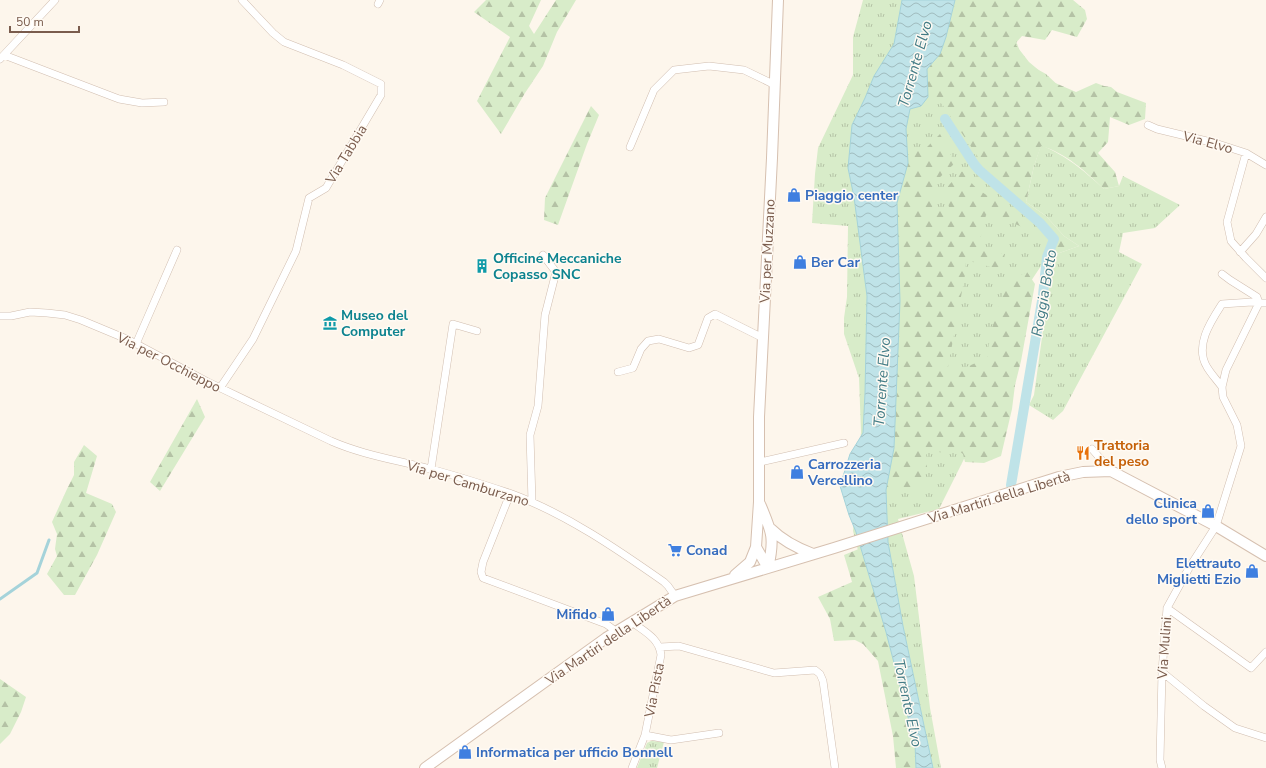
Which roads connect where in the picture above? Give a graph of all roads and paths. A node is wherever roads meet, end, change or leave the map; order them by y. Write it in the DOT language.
graph roads {
  1 [pos="55,0"];
  2 [pos="242,0"];
  3 [pos="778,0"];
  4 [pos="2,57"];
  5 [pos="775,85"];
  6 [pos="164,102"];
  7 [pos="1148,125"];
  8 [pos="630,147"];
  9 [pos="1246,153"];
  10 [pos="1266,165"];
  11 [pos="1266,217"];
  12 [pos="177,250"];
  13 [pos="1240,252"];
  14 [pos="543,255"];
  15 [pos="1222,274"];
  16 [pos="1266,278"];
  17 [pos="1263,303"];
  18 [pos="0,316"];
  19 [pos="477,331"];
  20 [pos="763,338"];
  21 [pos="136,344"];
  22 [pos="618,372"];
  23 [pos="1222,387"];
  24 [pos="220,388"];
  25 [pos="331,442"];
  26 [pos="844,443"];
  27 [pos="1092,449"];
  28 [pos="760,462"];
  29 [pos="431,469"];
  30 [pos="1111,472"];
  31 [pos="510,494"];
  32 [pos="532,502"];
  33 [pos="759,502"];
  34 [pos="1216,526"];
  35 [pos="771,529"];
  36 [pos="756,547"];
  37 [pos="813,554"];
  38 [pos="1266,556"];
  39 [pos="768,568"];
  40 [pos="732,578"];
  41 [pos="675,596"];
  42 [pos="1167,608"];
  43 [pos="632,622"];
  44 [pos="617,632"];
  45 [pos="660,647"];
  46 [pos="1266,652"];
  47 [pos="1162,672"];
  48 [pos="719,734"];
  49 [pos="645,735"];
  50 [pos="1266,738"];
  51 [pos="424,768"];
  52 [pos="632,768"];
  53 [pos="835,768"];
  54 [pos="1162,768"];
  1 -- 4 [label="street"];
  2 -- 24 [label="street, Via Tabbia"];
  3 -- 5 [label="main road, Via per Muzzano"];
  4 -- 6 [label="street"];
  5 -- 8 [label="street"];
  5 -- 20 [label="main road, Via per Muzzano"];
  7 -- 9 [label="street, Via Elvo"];
  9 -- 10 [label="street, Via Elvo"];
  9 -- 13 [label="street"];
  11 -- 13 [label="street"];
  12 -- 21 [label="street"];
  13 -- 16 [label="street"];
  14 -- 32 [label="street"];
  15 -- 17 [label="street"];
  17 -- 23 [label="street"];
  17 -- 23 [label="street"];
  18 -- 21 [label="street, Via per Occhieppo"];
  19 -- 29 [label="street"];
  20 -- 22 [label="street"];
  20 -- 28 [label="main road, Via per Muzzano"];
  21 -- 24 [label="street, Via per Occhieppo"];
  23 -- 34 [label="street, Via Mulini"];
  24 -- 25 [label="street, Via per Occhieppo"];
  25 -- 29 [label="street, Via per Camburzano"];
  26 -- 28 [label="street"];
  27 -- 30 [label="street"];
  28 -- 33 [label="main road, Via per Muzzano"];
  29 -- 31 [label="street, Via per Camburzano"];
  30 -- 34 [label="main road, Via Martiri della Libertà"];
  30 -- 37 [label="main road, Via Martiri della Libertà"];
  31 -- 32 [label="street, Via per Camburzano"];
  31 -- 44 [label="street"];
  32 -- 41 [label="street, Via per Camburzano"];
  33 -- 35 [label="main road, Via per Muzzano"];
  33 -- 36 [label="main road, Via per Muzzano"];
  34 -- 38 [label="main road, Via Martiri della Libertà"];
  34 -- 42 [label="street, Via Mulini"];
  35 -- 37 [label="main road, Via per Muzzano"];
  35 -- 39 [label="main road, Via per Muzzano"];
  36 -- 39 [label="main road"];
  36 -- 40 [label="main road, Via per Muzzano"];
  37 -- 39 [label="main road, Via Martiri della Libertà"];
  39 -- 40 [label="main road, Via Martiri della Libertà"];
  40 -- 41 [label="main road, Via Martiri della Libertà"];
  41 -- 43 [label="main road, Via Martiri della Libertà"];
  42 -- 46 [label="street"];
  42 -- 47 [label="street, Via Mulini"];
  43 -- 44 [label="main road, Via Martiri della Libertà"];
  43 -- 45 [label="street, Via Pista"];
  44 -- 51 [label="main road, Via Martiri della Libertà"];
  45 -- 49 [label="street, Via Pista"];
  45 -- 53 [label="street"];
  47 -- 50 [label="street"];
  47 -- 54 [label="street, Via Mulini"];
  48 -- 49 [label="street"];
  49 -- 52 [label="street, Via Pista"];
}
